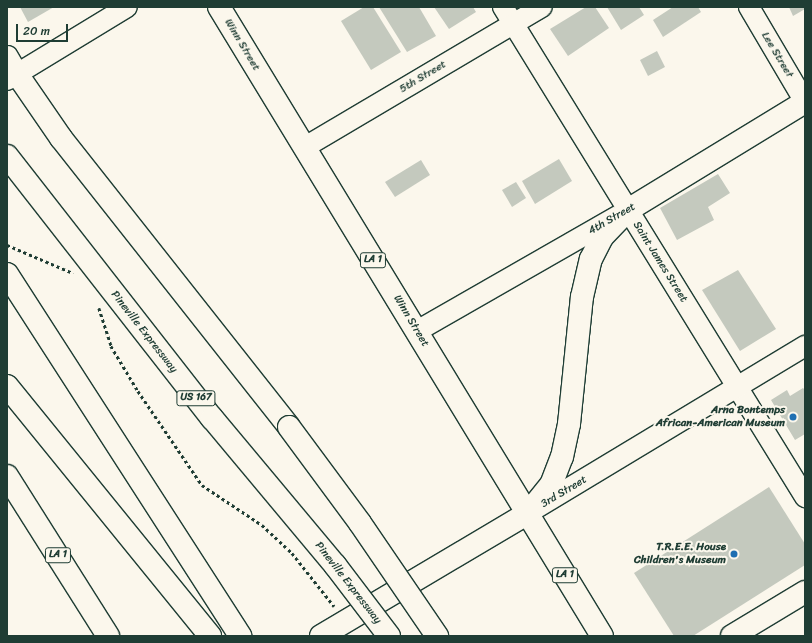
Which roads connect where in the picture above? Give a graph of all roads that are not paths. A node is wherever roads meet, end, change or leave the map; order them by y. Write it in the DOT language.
graph roads {
  1 [pos="127,7"];
  2 [pos="219,7"];
  3 [pos="503,7"];
  4 [pos="542,7"];
  5 [pos="749,7"];
  6 [pos="514,24"];
  7 [pos="10,70"];
  8 [pos="805,102"];
  9 [pos="305,147"];
  10 [pos="7,156"];
  11 [pos="628,210"];
  12 [pos="7,274"];
  13 [pos="417,331"];
  14 [pos="805,346"];
  15 [pos="7,386"];
  16 [pos="737,387"];
  17 [pos="7,476"];
  18 [pos="805,497"];
  19 [pos="528,514"];
  20 [pos="805,592"];
  21 [pos="108,636"];
  22 [pos="210,636"];
  23 [pos="240,636"];
  24 [pos="321,636"];
  25 [pos="389,636"];
  26 [pos="437,636"];
  27 [pos="602,636"];
  28 [pos="732,636"];
  1 -- 7 [label="street"];
  2 -- 9 [label="main road, Winn Street / LA 1"];
  3 -- 6 [label="street, Saint James Street"];
  4 -- 6 [label="street, 5th Street"];
  5 -- 8 [label="street, Lee Street"];
  6 -- 9 [label="street, 5th Street"];
  6 -- 11 [label="street, Saint James Street"];
  7 -- 26 [label="main road, bridge"];
  8 -- 11 [label="main road, 4th Street"];
  9 -- 13 [label="main road, Winn Street / LA 1"];
  10 -- 25 [label="main road, Pineville Expressway / US 167, bridge"];
  11 -- 13 [label="street, 4th Street"];
  11 -- 16 [label="street, Saint James Street"];
  11 -- 19 [label="main road"];
  12 -- 23 [label="main road"];
  13 -- 19 [label="main road, Winn Street / LA 1"];
  14 -- 16 [label="street, 3rd Street"];
  15 -- 22 [label="main road"];
  16 -- 18 [label="street, Saint James Street"];
  16 -- 19 [label="street, 3rd Street"];
  17 -- 21 [label="main road, LA 1"];
  19 -- 24 [label="main road, 3rd Street"];
  19 -- 27 [label="main road, Winn Street / LA 1"];
  20 -- 28 [label="main road"];
}
